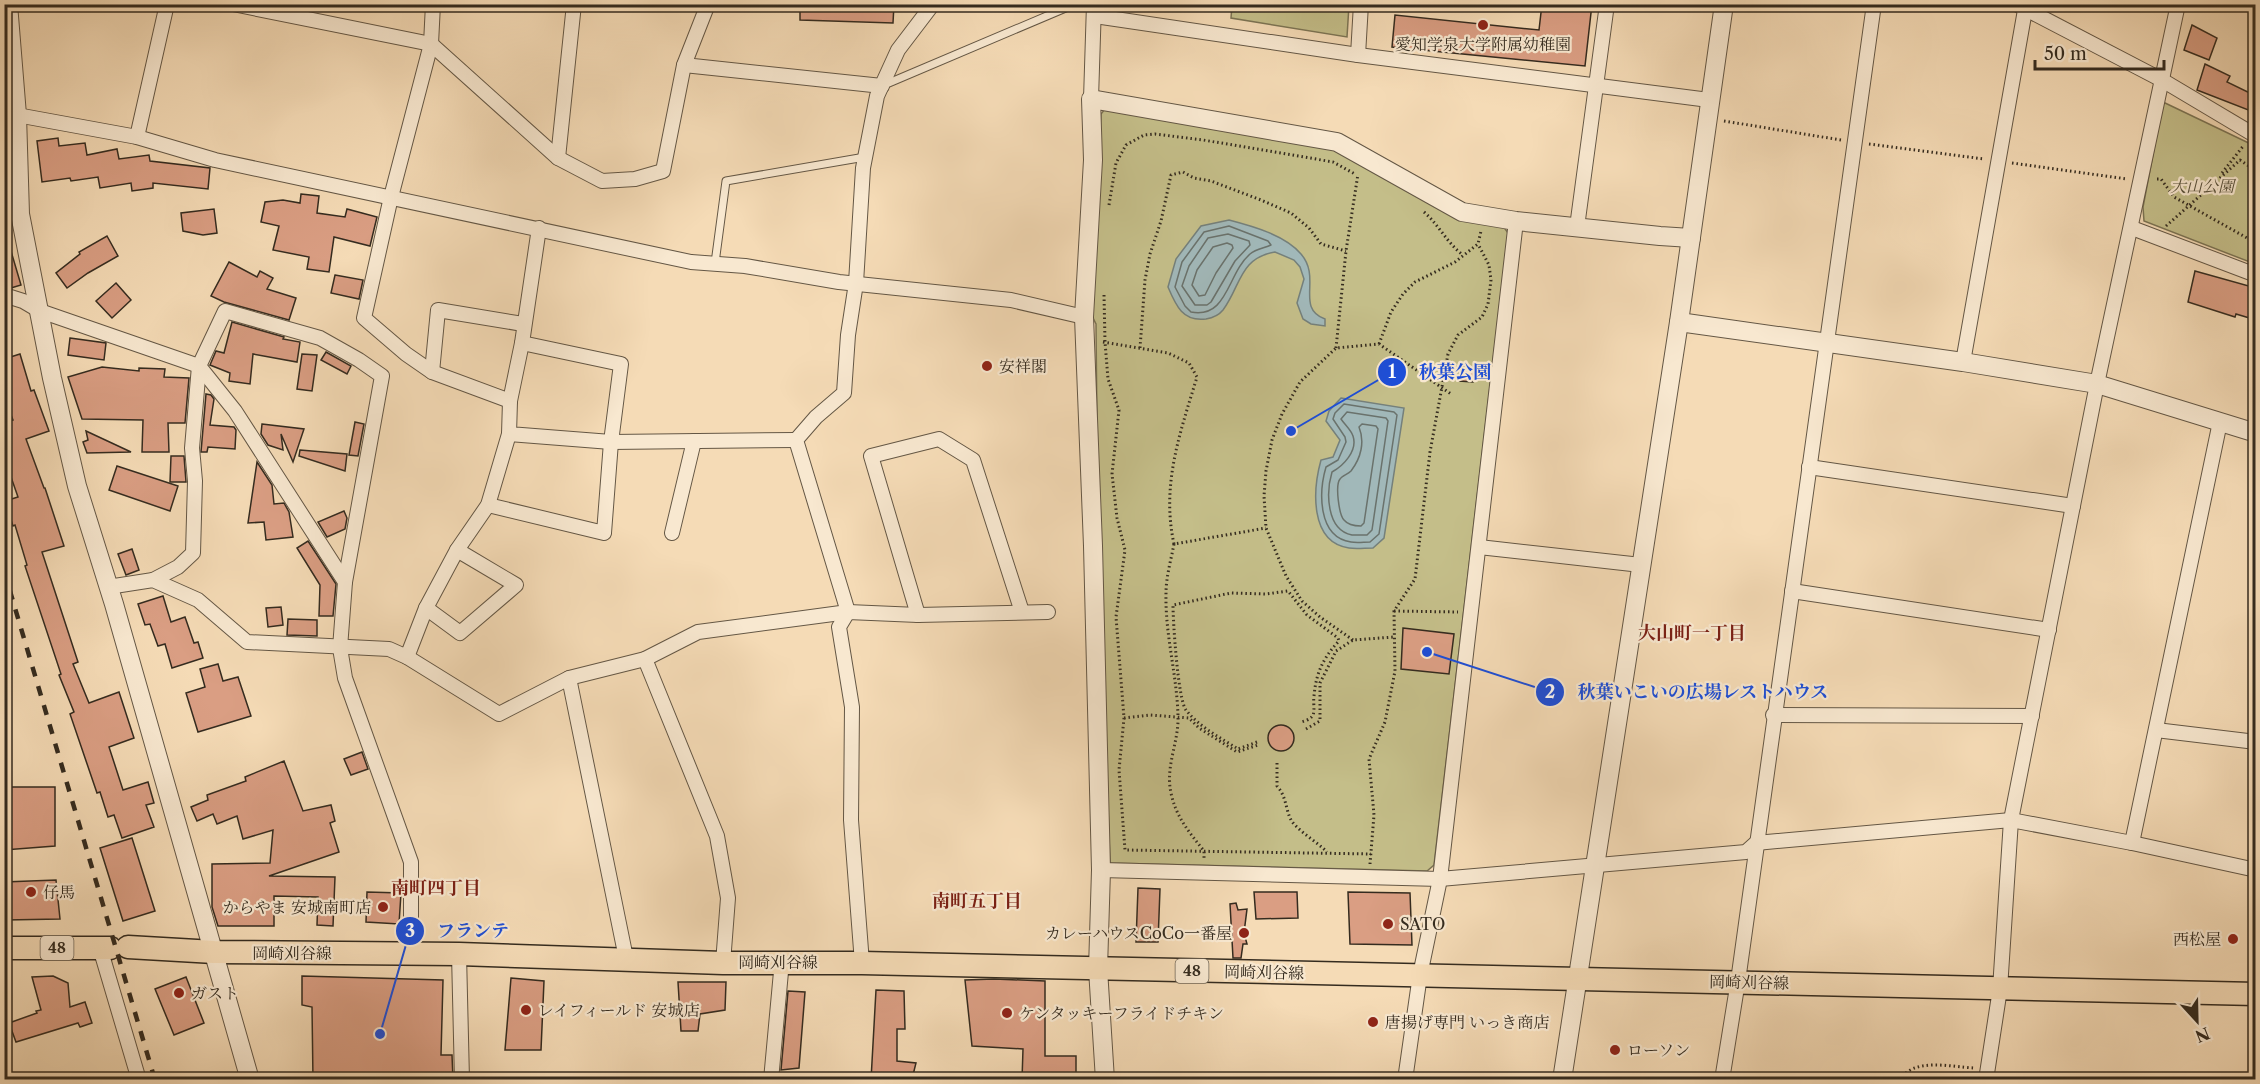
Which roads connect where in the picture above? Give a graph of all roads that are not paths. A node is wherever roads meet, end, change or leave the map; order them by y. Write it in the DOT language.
graph roads {
  1 [pos="8,4"];
  2 [pos="167,4"];
  3 [pos="233,4"];
  4 [pos="433,4"];
  5 [pos="574,4"];
  6 [pos="708,4"];
  7 [pos="933,4"];
  8 [pos="1075,4"];
  9 [pos="1361,4"];
  10 [pos="1607,4"];
  11 [pos="1724,4"];
  12 [pos="1874,4"];
  13 [pos="2178,4"];
  14 [pos="2020,7"];
  15 [pos="1094,10"];
  16 [pos="431,44"];
  17 [pos="1358,55"];
  18 [pos="684,65"];
  19 [pos="2162,80"];
  20 [pos="882,86"];
  21 [pos="1596,86"];
  22 [pos="1092,99"];
  23 [pos="1709,99"];
  24 [pos="17,115"];
  25 [pos="2254,135"];
  26 [pos="137,137"];
  27 [pos="866,157"];
  28 [pos="558,158"];
  29 [pos="391,197"];
  30 [pos="1516,220"];
  31 [pos="1577,226"];
  32 [pos="539,228"];
  33 [pos="2132,228"];
  34 [pos="1691,238"];
  35 [pos="715,264"];
  36 [pos="2256,275"];
  37 [pos="856,283"];
  38 [pos="4,295"];
  39 [pos="40,311"];
  40 [pos="1083,317"];
  41 [pos="1679,322"];
  42 [pos="523,324"];
  43 [pos="522,343"];
  44 [pos="1827,343"];
  45 [pos="1963,362"];
  46 [pos="199,366"];
  47 [pos="432,372"];
  48 [pos="2097,384"];
  49 [pos="510,401"];
  50 [pos="2220,422"];
  51 [pos="2256,432"];
  52 [pos="509,434"];
  53 [pos="796,440"];
  54 [pos="694,441"];
  55 [pos="611,442"];
  56 [pos="1809,467"];
  57 [pos="488,505"];
  58 [pos="2073,506"];
  59 [pos="672,533"];
  60 [pos="1479,547"];
  61 [pos="457,550"];
  62 [pos="1641,565"];
  63 [pos="153,580"];
  64 [pos="345,582"];
  65 [pos="108,586"];
  66 [pos="1792,591"];
  67 [pos="426,609"];
  68 [pos="848,612"];
  69 [pos="1022,612"];
  70 [pos="1048,612"];
  71 [pos="918,615"];
  72 [pos="2049,630"];
  73 [pos="340,648"];
  74 [pos="407,657"];
  75 [pos="645,659"];
  76 [pos="569,678"];
  77 [pos="1773,715"];
  78 [pos="2032,716"];
  79 [pos="2156,730"];
  80 [pos="2256,742"];
  81 [pos="2011,820"];
  82 [pos="1756,843"];
  83 [pos="2132,843"];
  84 [pos="1595,864"];
  85 [pos="1101,870"];
  86 [pos="2256,870"];
  87 [pos="1440,879"];
  88 [pos="112,947"];
  89 [pos="4,948"];
  90 [pos="214,952"];
  91 [pos="411,954"];
  92 [pos="459,954"];
  93 [pos="626,958"];
  94 [pos="782,961"];
  95 [pos="723,963"];
  96 [pos="862,963"];
  97 [pos="1098,969"];
  98 [pos="1420,975"];
  99 [pos="1577,979"];
  100 [pos="1738,981"];
  101 [pos="2000,989"];
  102 [pos="2256,994"];
  103 [pos="1987,1074"];
  104 [pos="139,1080"];
  105 [pos="250,1080"];
  106 [pos="462,1080"];
  107 [pos="771,1080"];
  108 [pos="1105,1080"];
  109 [pos="1405,1080"];
  110 [pos="1562,1080"];
  111 [pos="1722,1080"];
  1 -- 24 [label="street"];
  2 -- 26 [label="street"];
  3 -- 16 [label="street"];
  4 -- 16 [label="street"];
  5 -- 28 [label="street"];
  6 -- 18 [label="street"];
  7 -- 20 [label="street"];
  8 -- 20 [label="lane"];
  9 -- 17 [label="street"];
  10 -- 21 [label="street"];
  11 -- 23 [label="street"];
  12 -- 44 [label="street"];
  13 -- 19 [label="street"];
  14 -- 19 [label="street"];
  14 -- 45 [label="street"];
  15 -- 17 [label="street"];
  15 -- 22 [label="street"];
  16 -- 28 [label="street"];
  16 -- 29 [label="street"];
  17 -- 21 [label="street"];
  18 -- 20 [label="street"];
  18 -- 28 [label="street"];
  19 -- 25 [label="street"];
  19 -- 33 [label="street"];
  20 -- 27 [label="street"];
  21 -- 23 [label="street"];
  21 -- 31 [label="street"];
  22 -- 30 [label="street"];
  22 -- 40 [label="street"];
  23 -- 34 [label="street"];
  24 -- 26 [label="street"];
  24 -- 39 [label="street"];
  26 -- 29 [label="street"];
  27 -- 35 [label="lane"];
  27 -- 37 [label="street"];
  29 -- 32 [label="street"];
  29 -- 47 [label="street"];
  30 -- 31 [label="street"];
  30 -- 60 [label="street"];
  31 -- 34 [label="street"];
  32 -- 35 [label="street"];
  32 -- 42 [label="street"];
  33 -- 36 [label="street"];
  33 -- 48 [label="street"];
  34 -- 41 [label="street"];
  35 -- 37 [label="street"];
  37 -- 40 [label="street"];
  37 -- 53 [label="street"];
  38 -- 39 [label="street"];
  39 -- 46 [label="street"];
  39 -- 65 [label="street"];
  40 -- 85 [label="street"];
  41 -- 44 [label="street"];
  41 -- 62 [label="street"];
  42 -- 43 [label="street"];
  42 -- 47 [label="street"];
  43 -- 49 [label="street"];
  43 -- 55 [label="street"];
  44 -- 45 [label="street"];
  44 -- 56 [label="street"];
  45 -- 48 [label="street"];
  46 -- 63 [label="street"];
  46 -- 64 [label="street"];
  46 -- 64 [label="street"];
  47 -- 49 [label="street"];
  48 -- 50 [label="street"];
  48 -- 58 [label="street"];
  49 -- 52 [label="street"];
  50 -- 51 [label="street"];
  50 -- 79 [label="street"];
  52 -- 55 [label="street"];
  52 -- 57 [label="street"];
  53 -- 54 [label="street"];
  53 -- 68 [label="street"];
  54 -- 55 [label="street"];
  54 -- 59 [label="street"];
  55 -- 57 [label="street"];
  56 -- 58 [label="street"];
  56 -- 66 [label="street"];
  57 -- 61 [label="street"];
  58 -- 72 [label="street"];
  60 -- 62 [label="street"];
  60 -- 87 [label="street"];
  61 -- 67 [label="street"];
  61 -- 67 [label="street"];
  62 -- 84 [label="street"];
  63 -- 65 [label="street"];
  63 -- 73 [label="street"];
  64 -- 73 [label="street"];
  65 -- 90 [label="street"];
  66 -- 72 [label="street"];
  66 -- 77 [label="street"];
  67 -- 74 [label="street"];
  68 -- 71 [label="street"];
  68 -- 75 [label="street"];
  68 -- 96 [label="street"];
  69 -- 70 [label="street"];
  69 -- 71 [label="street"];
  69 -- 71 [label="street"];
  72 -- 78 [label="street"];
  73 -- 74 [label="street"];
  73 -- 91 [label="street"];
  74 -- 76 [label="street"];
  75 -- 76 [label="street"];
  75 -- 95 [label="street"];
  76 -- 93 [label="street"];
  77 -- 78 [label="street"];
  77 -- 82 [label="street"];
  78 -- 81 [label="street"];
  79 -- 80 [label="street"];
  79 -- 83 [label="street"];
  81 -- 82 [label="street"];
  81 -- 83 [label="street"];
  81 -- 101 [label="street"];
  82 -- 84 [label="street"];
  82 -- 100 [label="street"];
  83 -- 86 [label="street"];
  84 -- 87 [label="street"];
  84 -- 99 [label="street"];
  85 -- 87 [label="street"];
  85 -- 97 [label="street"];
  87 -- 98 [label="street"];
  88 -- 89 [label="main road, 岡崎刈谷線 / 48"];
  88 -- 90 [label="main road, 岡崎刈谷線 / 48"];
  88 -- 104 [label="street"];
  90 -- 91 [label="main road, 岡崎刈谷線 / 48"];
  90 -- 105 [label="street"];
  91 -- 92 [label="main road, 岡崎刈谷線 / 48"];
  92 -- 93 [label="main road, 岡崎刈谷線 / 48"];
  92 -- 106 [label="street"];
  93 -- 95 [label="main road, 岡崎刈谷線 / 48"];
  94 -- 95 [label="main road, 岡崎刈谷線 / 48"];
  94 -- 96 [label="main road, 岡崎刈谷線 / 48"];
  94 -- 107 [label="street"];
  96 -- 97 [label="main road, 岡崎刈谷線 / 48"];
  97 -- 98 [label="main road, 岡崎刈谷線 / 48"];
  97 -- 108 [label="street"];
  98 -- 99 [label="main road, 岡崎刈谷線 / 48"];
  98 -- 109 [label="street"];
  99 -- 100 [label="main road, 岡崎刈谷線 / 48"];
  99 -- 110 [label="street"];
  100 -- 101 [label="main road, 岡崎刈谷線 / 48"];
  100 -- 111 [label="street"];
  101 -- 102 [label="main road, 岡崎刈谷線 / 48"];
  101 -- 103 [label="street"];
}
